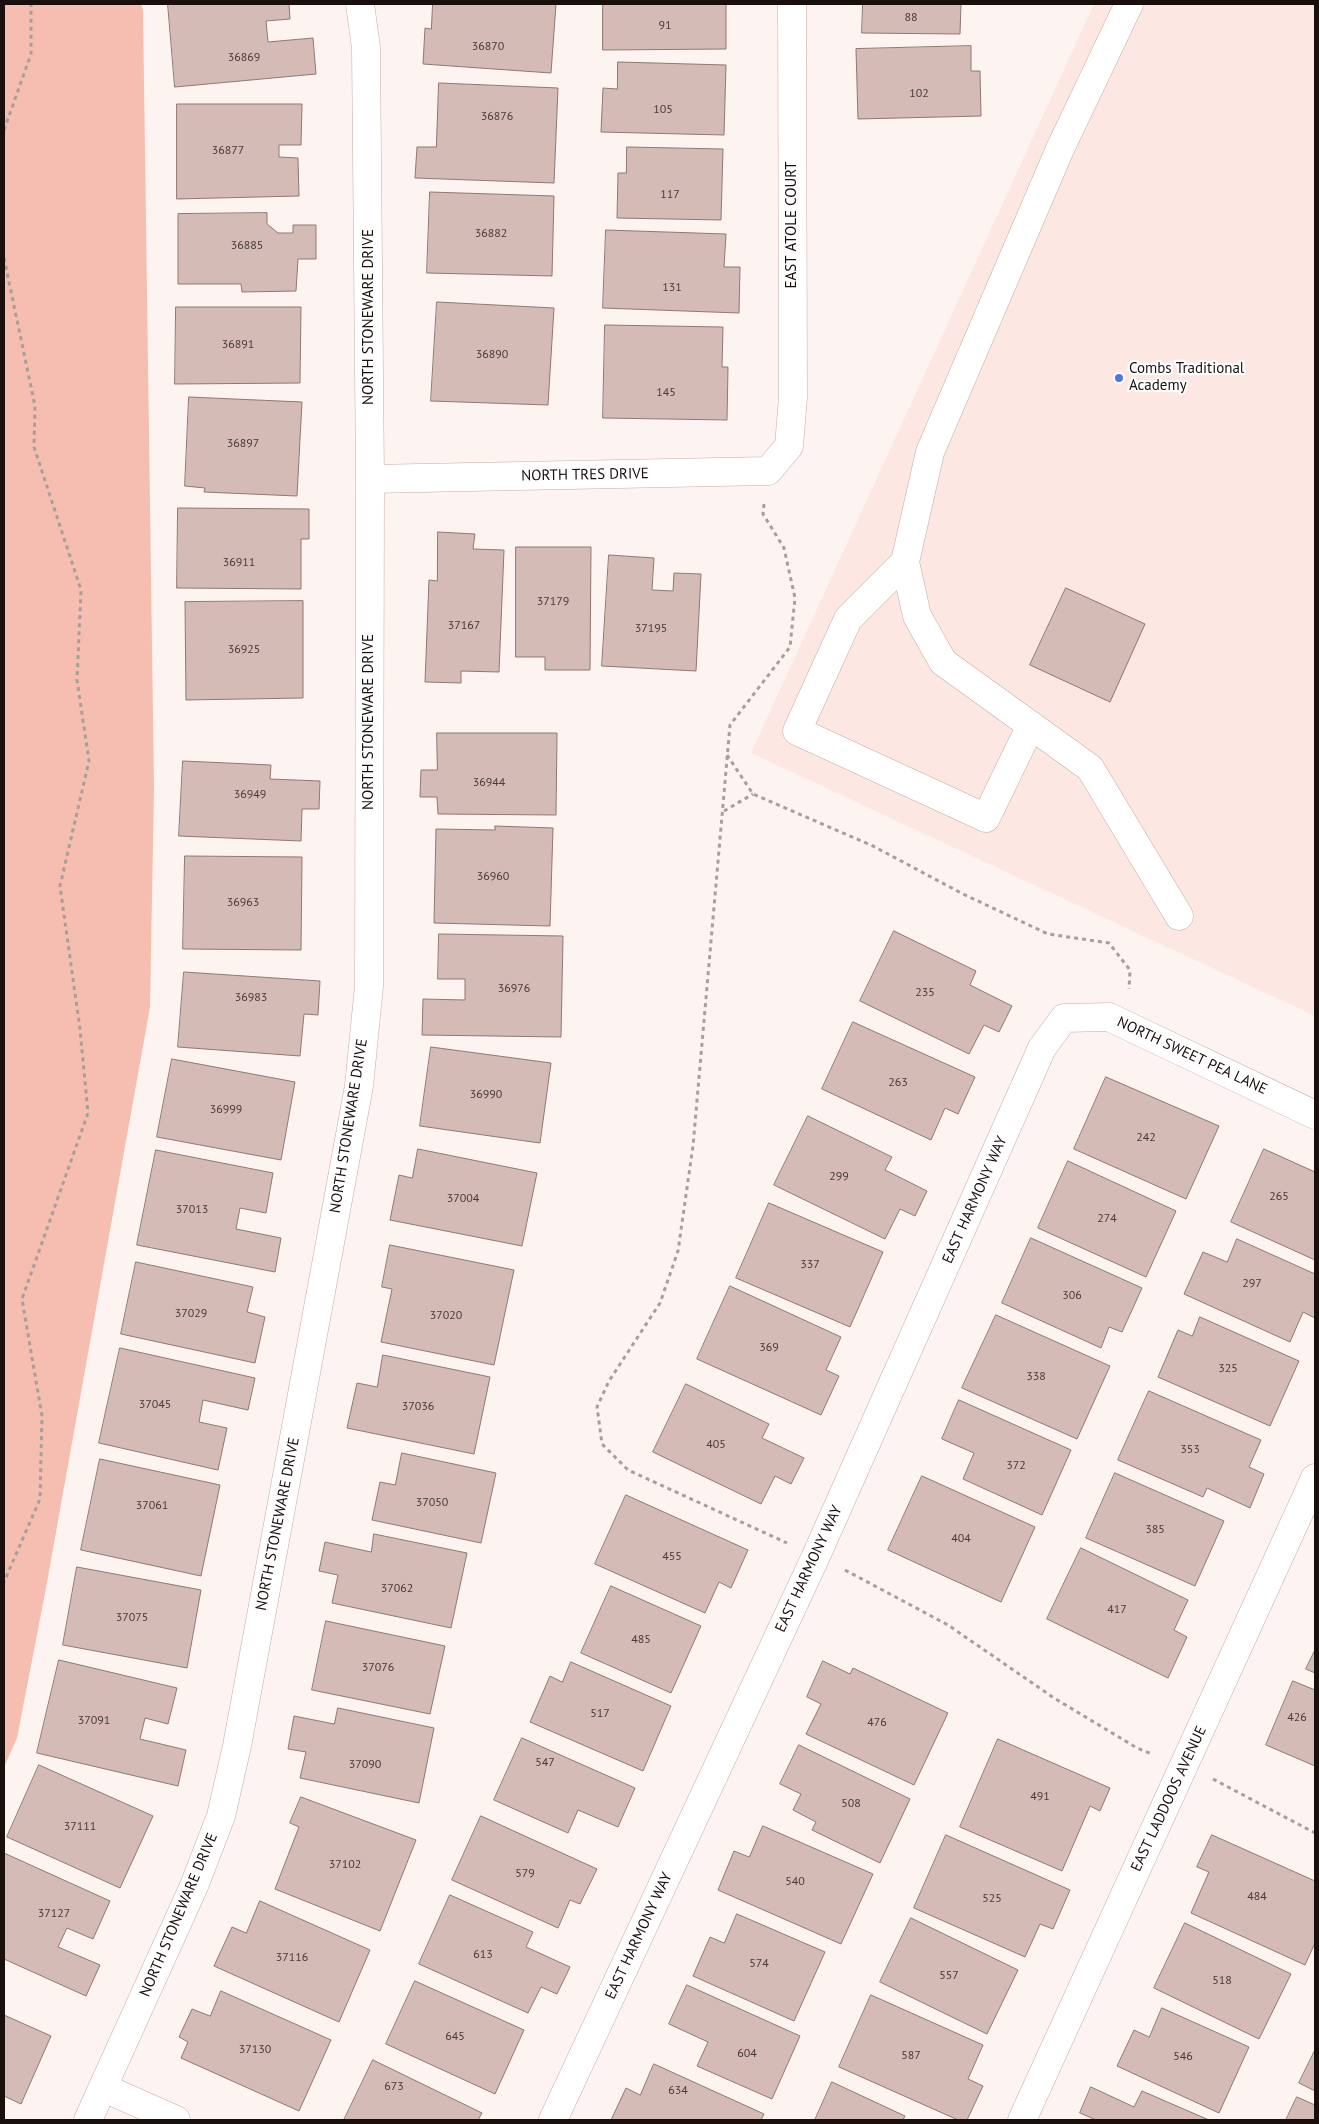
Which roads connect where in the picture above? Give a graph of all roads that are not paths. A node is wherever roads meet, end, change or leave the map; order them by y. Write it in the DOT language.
graph roads {
  1 [pos="360,4"];
  2 [pos="792,4"];
  3 [pos="1129,4"];
  4 [pos="768,471"];
  5 [pos="370,479"];
  6 [pos="905,562"];
  7 [pos="1031,725"];
  8 [pos="1179,916"];
  9 [pos="1064,1018"];
  10 [pos="1315,1115"];
  11 [pos="1315,1478"];
  12 [pos="104,2088"];
  13 [pos="88,2120"];
  14 [pos="176,2120"];
  15 [pos="553,2120"];
  16 [pos="1022,2120"];
  1 -- 5 [label="street, NORTH STONEWARE DRIVE"];
  2 -- 4 [label="street, EAST ATOLE COURT"];
  3 -- 6 [label="street"];
  4 -- 5 [label="street, NORTH TRES DRIVE"];
  5 -- 12 [label="street, NORTH STONEWARE DRIVE"];
  6 -- 7 [label="street"];
  6 -- 7 [label="street"];
  7 -- 8 [label="street"];
  9 -- 10 [label="street, NORTH SWEET PEA LANE"];
  9 -- 15 [label="street, EAST HARMONY WAY"];
  11 -- 16 [label="street, EAST LADDOOS AVENUE"];
  12 -- 13 [label="street, NORTH STONEWARE DRIVE"];
  12 -- 14 [label="street"];
}
